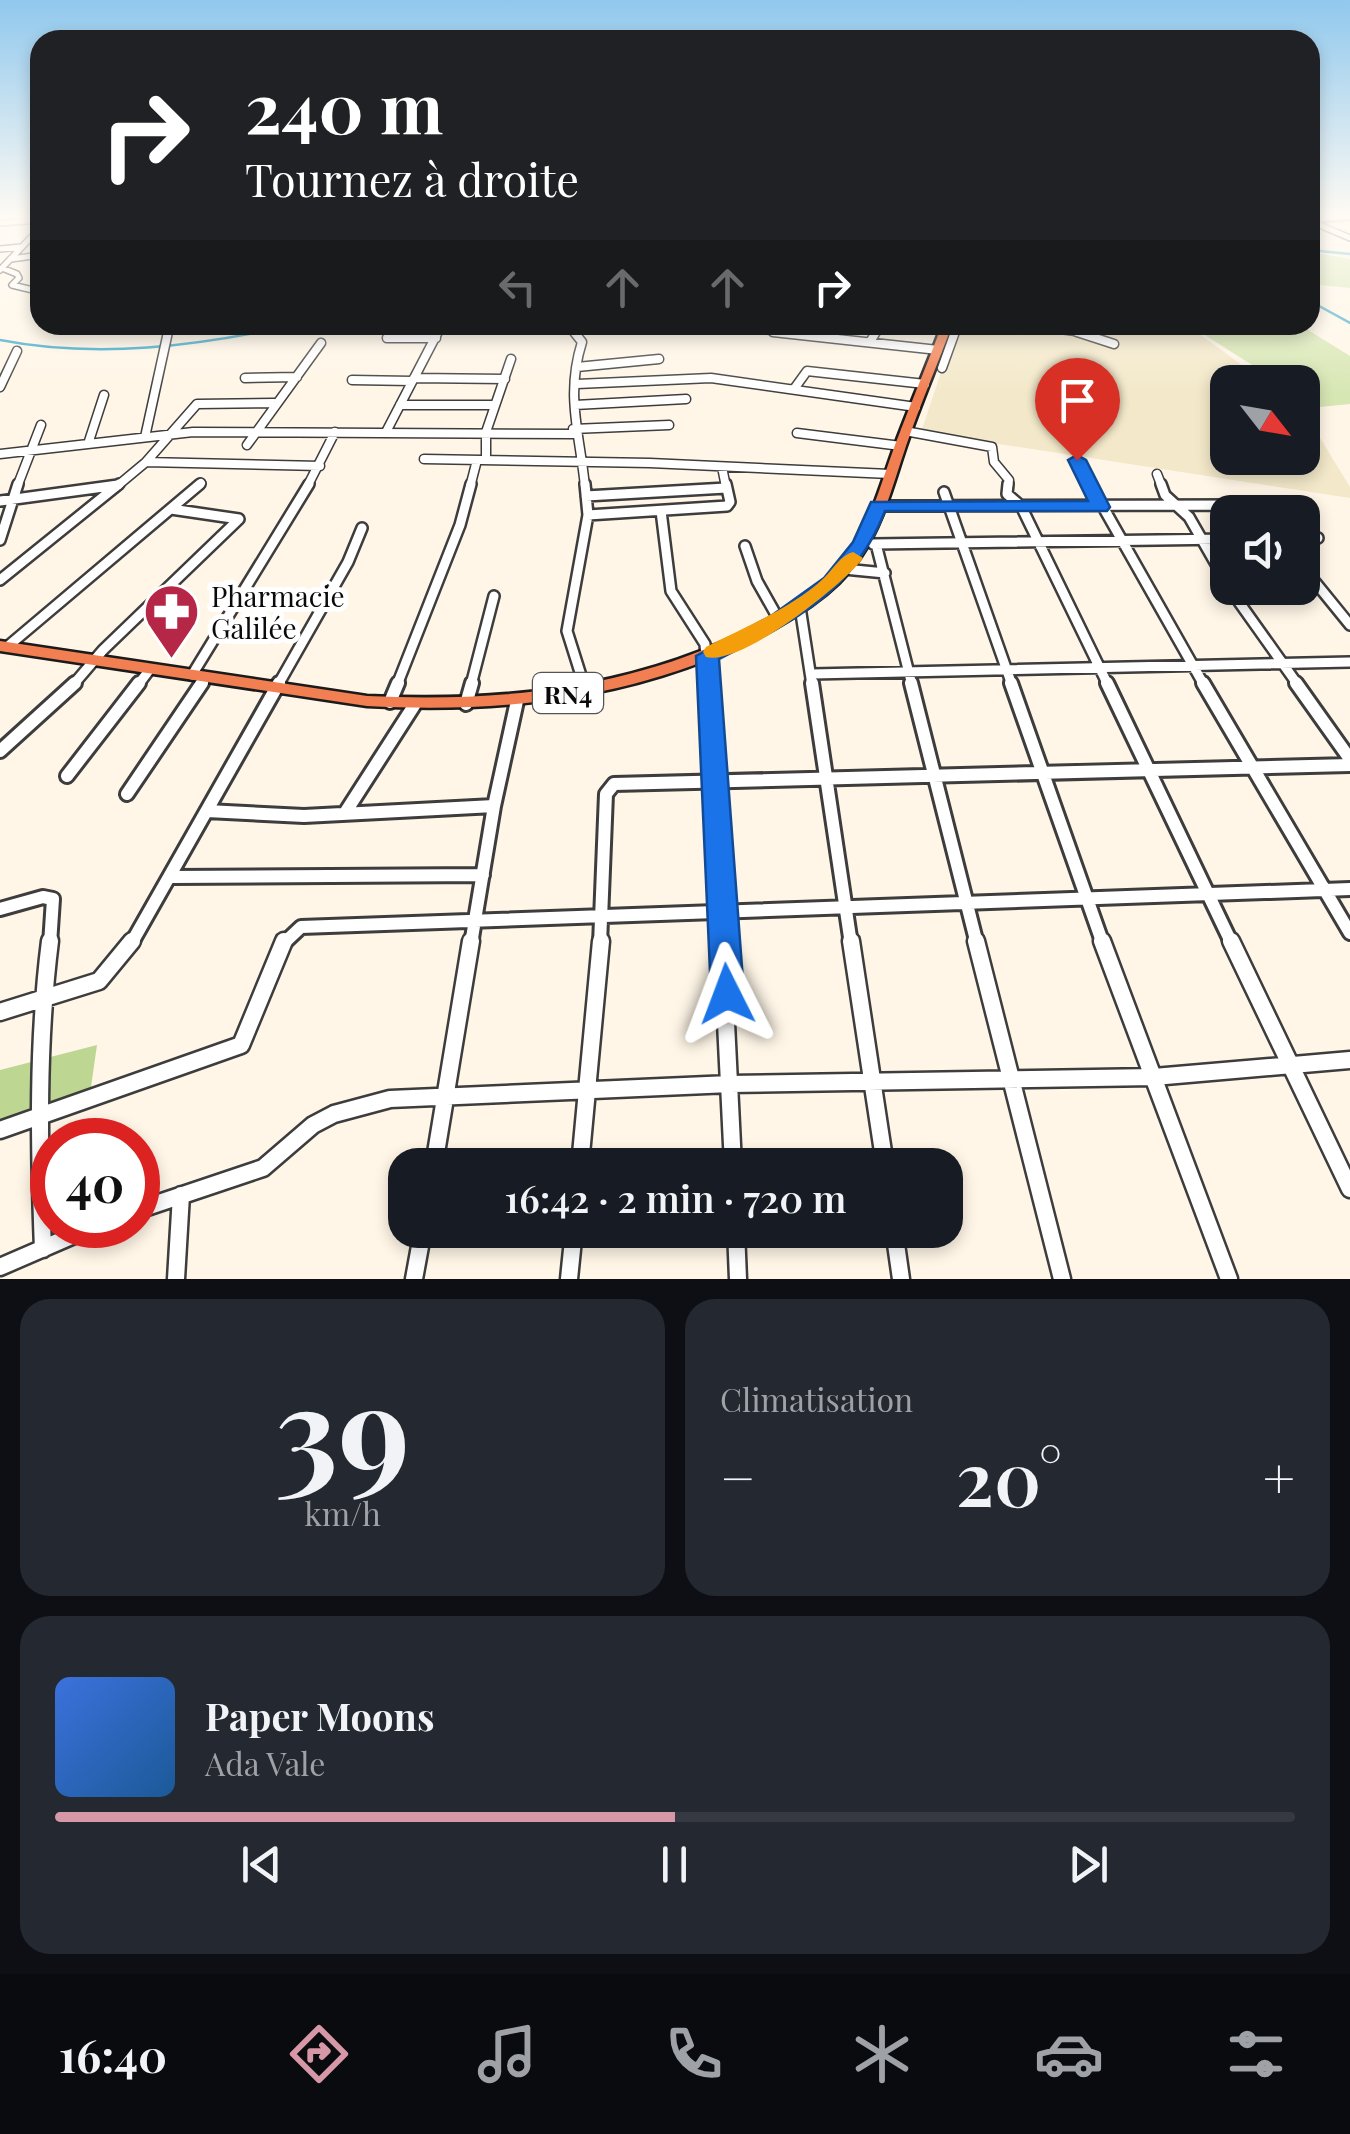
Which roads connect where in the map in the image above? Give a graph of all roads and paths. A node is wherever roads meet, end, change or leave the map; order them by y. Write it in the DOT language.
graph roads {
  1 [pos="18,276"];
  2 [pos="30,290"];
  3 [pos="168,335"];
  4 [pos="437,335"];
  5 [pos="576,335"];
  6 [pos="818,335"];
  7 [pos="874,335"];
  8 [pos="946,335"];
  9 [pos="950,335"];
  10 [pos="1088,335"];
  11 [pos="387,338"];
  12 [pos="436,338"];
  13 [pos="870,342"];
  14 [pos="321,343"];
  15 [pos="1114,344"];
  16 [pos="938,350"];
  17 [pos="17,351"];
  18 [pos="512,359"];
  19 [pos="659,360"];
  20 [pos="577,367"];
  21 [pos="942,368"];
  22 [pos="245,378"];
  23 [pos="297,378"];
  24 [pos="505,379"];
  25 [pos="352,380"];
  26 [pos="413,380"];
  27 [pos="577,384"];
  28 [pos="925,384"];
  29 [pos="0,387"];
  30 [pos="794,389"];
  31 [pos="104,395"];
  32 [pos="686,399"];
  33 [pos="274,403"];
  34 [pos="400,405"];
  35 [pos="496,405"];
  36 [pos="575,406"];
  37 [pos="916,407"];
  38 [pos="41,425"];
  39 [pos="669,425"];
  40 [pos="254,432"];
  41 [pos="335,432"];
  42 [pos="386,432"];
  43 [pos="486,432"];
  44 [pos="574,432"];
  45 [pos="796,433"];
  46 [pos="168,435"];
  47 [pos="145,437"];
  48 [pos="903,439"];
  49 [pos="88,441"];
  50 [pos="247,444"];
  51 [pos="28,451"];
  52 [pos="0,454"];
  53 [pos="424,459"];
  54 [pos="482,460"];
  55 [pos="1077,460"];
  56 [pos="146,462"];
  57 [pos="583,462"];
  58 [pos="320,466"];
  59 [pos="722,467"];
  60 [pos="890,474"];
  61 [pos="1157,474"];
  62 [pos="201,483"];
  63 [pos="120,484"];
  64 [pos="726,488"];
  65 [pos="944,492"];
  66 [pos="586,496"];
  67 [pos="14,499"];
  68 [pos="0,501"];
  69 [pos="878,506"];
  70 [pos="1021,506"];
  71 [pos="1178,506"];
  72 [pos="1210,506"];
  73 [pos="1100,507"];
  74 [pos="950,508"];
  75 [pos="171,509"];
  76 [pos="661,511"];
  77 [pos="588,516"];
  78 [pos="362,528"];
  79 [pos="1200,539"];
  80 [pos="1210,539"];
  81 [pos="0,540"];
  82 [pos="1038,540"];
  83 [pos="1120,540"];
  84 [pos="962,542"];
  85 [pos="869,544"];
  86 [pos="746,546"];
  87 [pos="1210,556"];
  88 [pos="844,569"];
  89 [pos="885,573"];
  90 [pos="0,580"];
  91 [pos="1320,588"];
  92 [pos="494,596"];
  93 [pos="1241,605"];
  94 [pos="800,607"];
  95 [pos="779,620"];
  96 [pos="1350,625"];
  97 [pos="4,647"];
  98 [pos="707,656"];
  99 [pos="96,660"];
  100 [pos="1350,662"];
  101 [pos="1284,665"];
  102 [pos="150,668"];
  103 [pos="1194,669"];
  104 [pos="911,671"];
  105 [pos="1008,671"];
  106 [pos="1098,671"];
  107 [pos="812,674"];
  108 [pos="199,676"];
  109 [pos="276,688"];
  110 [pos="586,690"];
  111 [pos="517,701"];
  112 [pos="390,702"];
  113 [pos="415,704"];
  114 [pos="466,704"];
  115 [pos="0,751"];
  116 [pos="1350,762"];
  117 [pos="1252,767"];
  118 [pos="1148,768"];
  119 [pos="1042,772"];
  120 [pos="933,775"];
  121 [pos="66,776"];
  122 [pos="826,777"];
  123 [pos="714,781"];
  124 [pos="127,794"];
  125 [pos="494,806"];
  126 [pos="207,812"];
  127 [pos="345,813"];
  128 [pos="483,875"];
  129 [pos="172,876"];
  130 [pos="1350,889"];
  131 [pos="1326,891"];
  132 [pos="1209,895"];
  133 [pos="1086,898"];
  134 [pos="967,902"];
  135 [pos="845,904"];
  136 [pos="0,910"];
  137 [pos="723,911"];
  138 [pos="604,915"];
  139 [pos="476,918"];
  140 [pos="1350,933"];
  141 [pos="43,998"];
  142 [pos="0,1012"];
  143 [pos="1350,1060"];
  144 [pos="1292,1064"];
  145 [pos="1154,1077"];
  146 [pos="1012,1078"];
  147 [pos="730,1084"];
  148 [pos="874,1084"];
  149 [pos="587,1088"];
  150 [pos="446,1094"];
  151 [pos="38,1116"];
  152 [pos="0,1130"];
  153 [pos="437,1148"];
  154 [pos="582,1148"];
  155 [pos="732,1148"];
  156 [pos="883,1148"];
  157 [pos="1350,1190"];
  158 [pos="181,1195"];
  159 [pos="160,1202"];
  160 [pos="420,1248"];
  161 [pos="573,1248"];
  162 [pos="737,1248"];
  163 [pos="896,1248"];
  164 [pos="44,1249"];
  165 [pos="0,1267"];
  166 [pos="176,1279"];
  167 [pos="414,1279"];
  168 [pos="570,1279"];
  169 [pos="738,1279"];
  170 [pos="900,1279"];
  171 [pos="1062,1279"];
  172 [pos="1230,1279"];
  1 -- 2 [label="street"];
  3 -- 47 [label="street"];
  4 -- 12 [label="street"];
  5 -- 20 [label="street"];
  6 -- 13 [label="street"];
  7 -- 13 [label="street"];
  8 -- 16 [label="highway, RN4"];
  9 -- 21 [label="street"];
  10 -- 15 [label="street"];
  11 -- 12 [label="street"];
  12 -- 26 [label="street"];
  13 -- 16 [label="street"];
  14 -- 23 [label="street"];
  16 -- 28 [label="highway, RN4"];
  17 -- 29 [label="street"];
  18 -- 24 [label="street"];
  19 -- 20 [label="street"];
  20 -- 27 [label="street"];
  22 -- 23 [label="street"];
  23 -- 33 [label="street"];
  24 -- 26 [label="street"];
  24 -- 35 [label="street"];
  25 -- 26 [label="street"];
  26 -- 34 [label="street"];
  27 -- 30 [label="street"];
  27 -- 36 [label="street"];
  28 -- 30 [label="street"];
  28 -- 37 [label="highway, RN4"];
  30 -- 37 [label="street"];
  31 -- 49 [label="street"];
  32 -- 36 [label="street"];
  33 -- 40 [label="street"];
  33 -- 46 [label="street"];
  34 -- 35 [label="street"];
  34 -- 42 [label="street"];
  35 -- 43 [label="street"];
  36 -- 44 [label="street"];
  37 -- 48 [label="highway, RN4"];
  38 -- 51 [label="street"];
  39 -- 44 [label="street"];
  40 -- 41 [label="street"];
  40 -- 46 [label="street"];
  40 -- 50 [label="street"];
  41 -- 42 [label="street"];
  41 -- 58 [label="street"];
  42 -- 43 [label="street"];
  43 -- 44 [label="street"];
  43 -- 54 [label="street"];
  44 -- 57 [label="street"];
  45 -- 48 [label="street"];
  46 -- 47 [label="street"];
  46 -- 56 [label="street"];
  47 -- 49 [label="street"];
  48 -- 60 [label="highway, RN4"];
  48 -- 70 [label="street"];
  49 -- 51 [label="street"];
  51 -- 52 [label="street"];
  51 -- 67 [label="street"];
  53 -- 54 [label="street"];
  54 -- 57 [label="street"];
  54 -- 112 [label="street"];
  55 -- 73 [label="street"];
  56 -- 58 [label="street"];
  56 -- 63 [label="street"];
  57 -- 59 [label="street"];
  57 -- 66 [label="street"];
  58 -- 108 [label="street"];
  59 -- 60 [label="street"];
  59 -- 64 [label="street"];
  60 -- 69 [label="highway, RN4"];
  61 -- 71 [label="street"];
  62 -- 75 [label="street"];
  63 -- 67 [label="street"];
  63 -- 90 [label="street"];
  64 -- 66 [label="street"];
  64 -- 76 [label="street"];
  65 -- 74 [label="street"];
  66 -- 77 [label="street"];
  67 -- 68 [label="street"];
  67 -- 81 [label="street"];
  69 -- 74 [label="street"];
  69 -- 85 [label="highway, RN4"];
  70 -- 73 [label="street"];
  70 -- 74 [label="street"];
  70 -- 82 [label="street"];
  71 -- 72 [label="street"];
  71 -- 73 [label="street"];
  71 -- 79 [label="street"];
  73 -- 83 [label="street"];
  74 -- 84 [label="street"];
  75 -- 97 [label="street"];
  75 -- 99 [label="street"];
  76 -- 77 [label="street"];
  76 -- 98 [label="street"];
  77 -- 110 [label="street"];
  78 -- 109 [label="street"];
  79 -- 80 [label="street"];
  79 -- 83 [label="street"];
  79 -- 87 [label="street"];
  82 -- 83 [label="street"];
  82 -- 84 [label="street"];
  82 -- 106 [label="street"];
  83 -- 103 [label="street"];
  84 -- 85 [label="street"];
  84 -- 105 [label="street"];
  85 -- 88 [label="highway, RN4"];
  85 -- 89 [label="street"];
  86 -- 95 [label="street"];
  88 -- 89 [label="street"];
  88 -- 94 [label="highway, RN4"];
  89 -- 104 [label="street"];
  91 -- 96 [label="street"];
  92 -- 114 [label="street"];
  93 -- 101 [label="street"];
  94 -- 95 [label="highway, RN4"];
  94 -- 107 [label="street"];
  95 -- 98 [label="highway, RN4"];
  97 -- 99 [label="highway, RN4"];
  98 -- 110 [label="highway, RN4"];
  98 -- 123 [label="street"];
  99 -- 102 [label="highway, RN4"];
  99 -- 115 [label="street"];
  100 -- 101 [label="street"];
  101 -- 103 [label="street"];
  101 -- 116 [label="street"];
  102 -- 108 [label="highway, RN4"];
  102 -- 121 [label="street"];
  103 -- 106 [label="street"];
  103 -- 117 [label="street"];
  104 -- 105 [label="street"];
  104 -- 107 [label="street"];
  104 -- 120 [label="street"];
  105 -- 106 [label="street"];
  105 -- 119 [label="street"];
  106 -- 118 [label="street"];
  107 -- 122 [label="street"];
  108 -- 109 [label="highway, RN4"];
  108 -- 124 [label="street"];
  109 -- 112 [label="highway, RN4"];
  109 -- 126 [label="street"];
  110 -- 111 [label="highway, RN4"];
  111 -- 114 [label="highway, RN4"];
  111 -- 125 [label="street"];
  112 -- 113 [label="highway, RN4"];
  113 -- 114 [label="highway, RN4"];
  113 -- 127 [label="street"];
  116 -- 117 [label="street"];
  117 -- 118 [label="street"];
  117 -- 131 [label="street"];
  118 -- 119 [label="street"];
  118 -- 132 [label="street"];
  119 -- 120 [label="street"];
  119 -- 133 [label="street"];
  120 -- 122 [label="street"];
  120 -- 134 [label="street"];
  122 -- 123 [label="street"];
  122 -- 135 [label="street"];
  123 -- 137 [label="street"];
  123 -- 138 [label="street"];
  125 -- 127 [label="street"];
  125 -- 128 [label="street"];
  126 -- 127 [label="street"];
  126 -- 129 [label="street"];
  128 -- 129 [label="street"];
  128 -- 139 [label="street"];
  129 -- 141 [label="street"];
  130 -- 131 [label="street"];
  131 -- 132 [label="street"];
  131 -- 140 [label="street"];
  132 -- 133 [label="street"];
  132 -- 144 [label="street"];
  133 -- 134 [label="street"];
  133 -- 145 [label="street"];
  134 -- 135 [label="street"];
  134 -- 146 [label="street"];
  135 -- 137 [label="street"];
  135 -- 148 [label="street"];
  136 -- 141 [label="street"];
  137 -- 138 [label="street"];
  137 -- 147 [label="street"];
  138 -- 139 [label="street"];
  138 -- 149 [label="street"];
  139 -- 150 [label="street"];
  139 -- 151 [label="street"];
  141 -- 142 [label="street"];
  141 -- 151 [label="street"];
  143 -- 144 [label="street"];
  144 -- 145 [label="street"];
  144 -- 157 [label="street"];
  145 -- 146 [label="street"];
  145 -- 172 [label="street"];
  146 -- 148 [label="street"];
  146 -- 171 [label="street"];
  147 -- 148 [label="street"];
  147 -- 149 [label="street"];
  147 -- 155 [label="street"];
  148 -- 156 [label="street"];
  149 -- 150 [label="street"];
  149 -- 154 [label="street"];
  150 -- 153 [label="street"];
  150 -- 158 [label="street"];
  151 -- 152 [label="street"];
  151 -- 164 [label="street"];
  158 -- 159 [label="street"];
  158 -- 166 [label="street"];
  160 -- 167 [label="street"];
  161 -- 168 [label="street"];
  162 -- 169 [label="street"];
  163 -- 170 [label="street"];
  164 -- 165 [label="street"];
}
